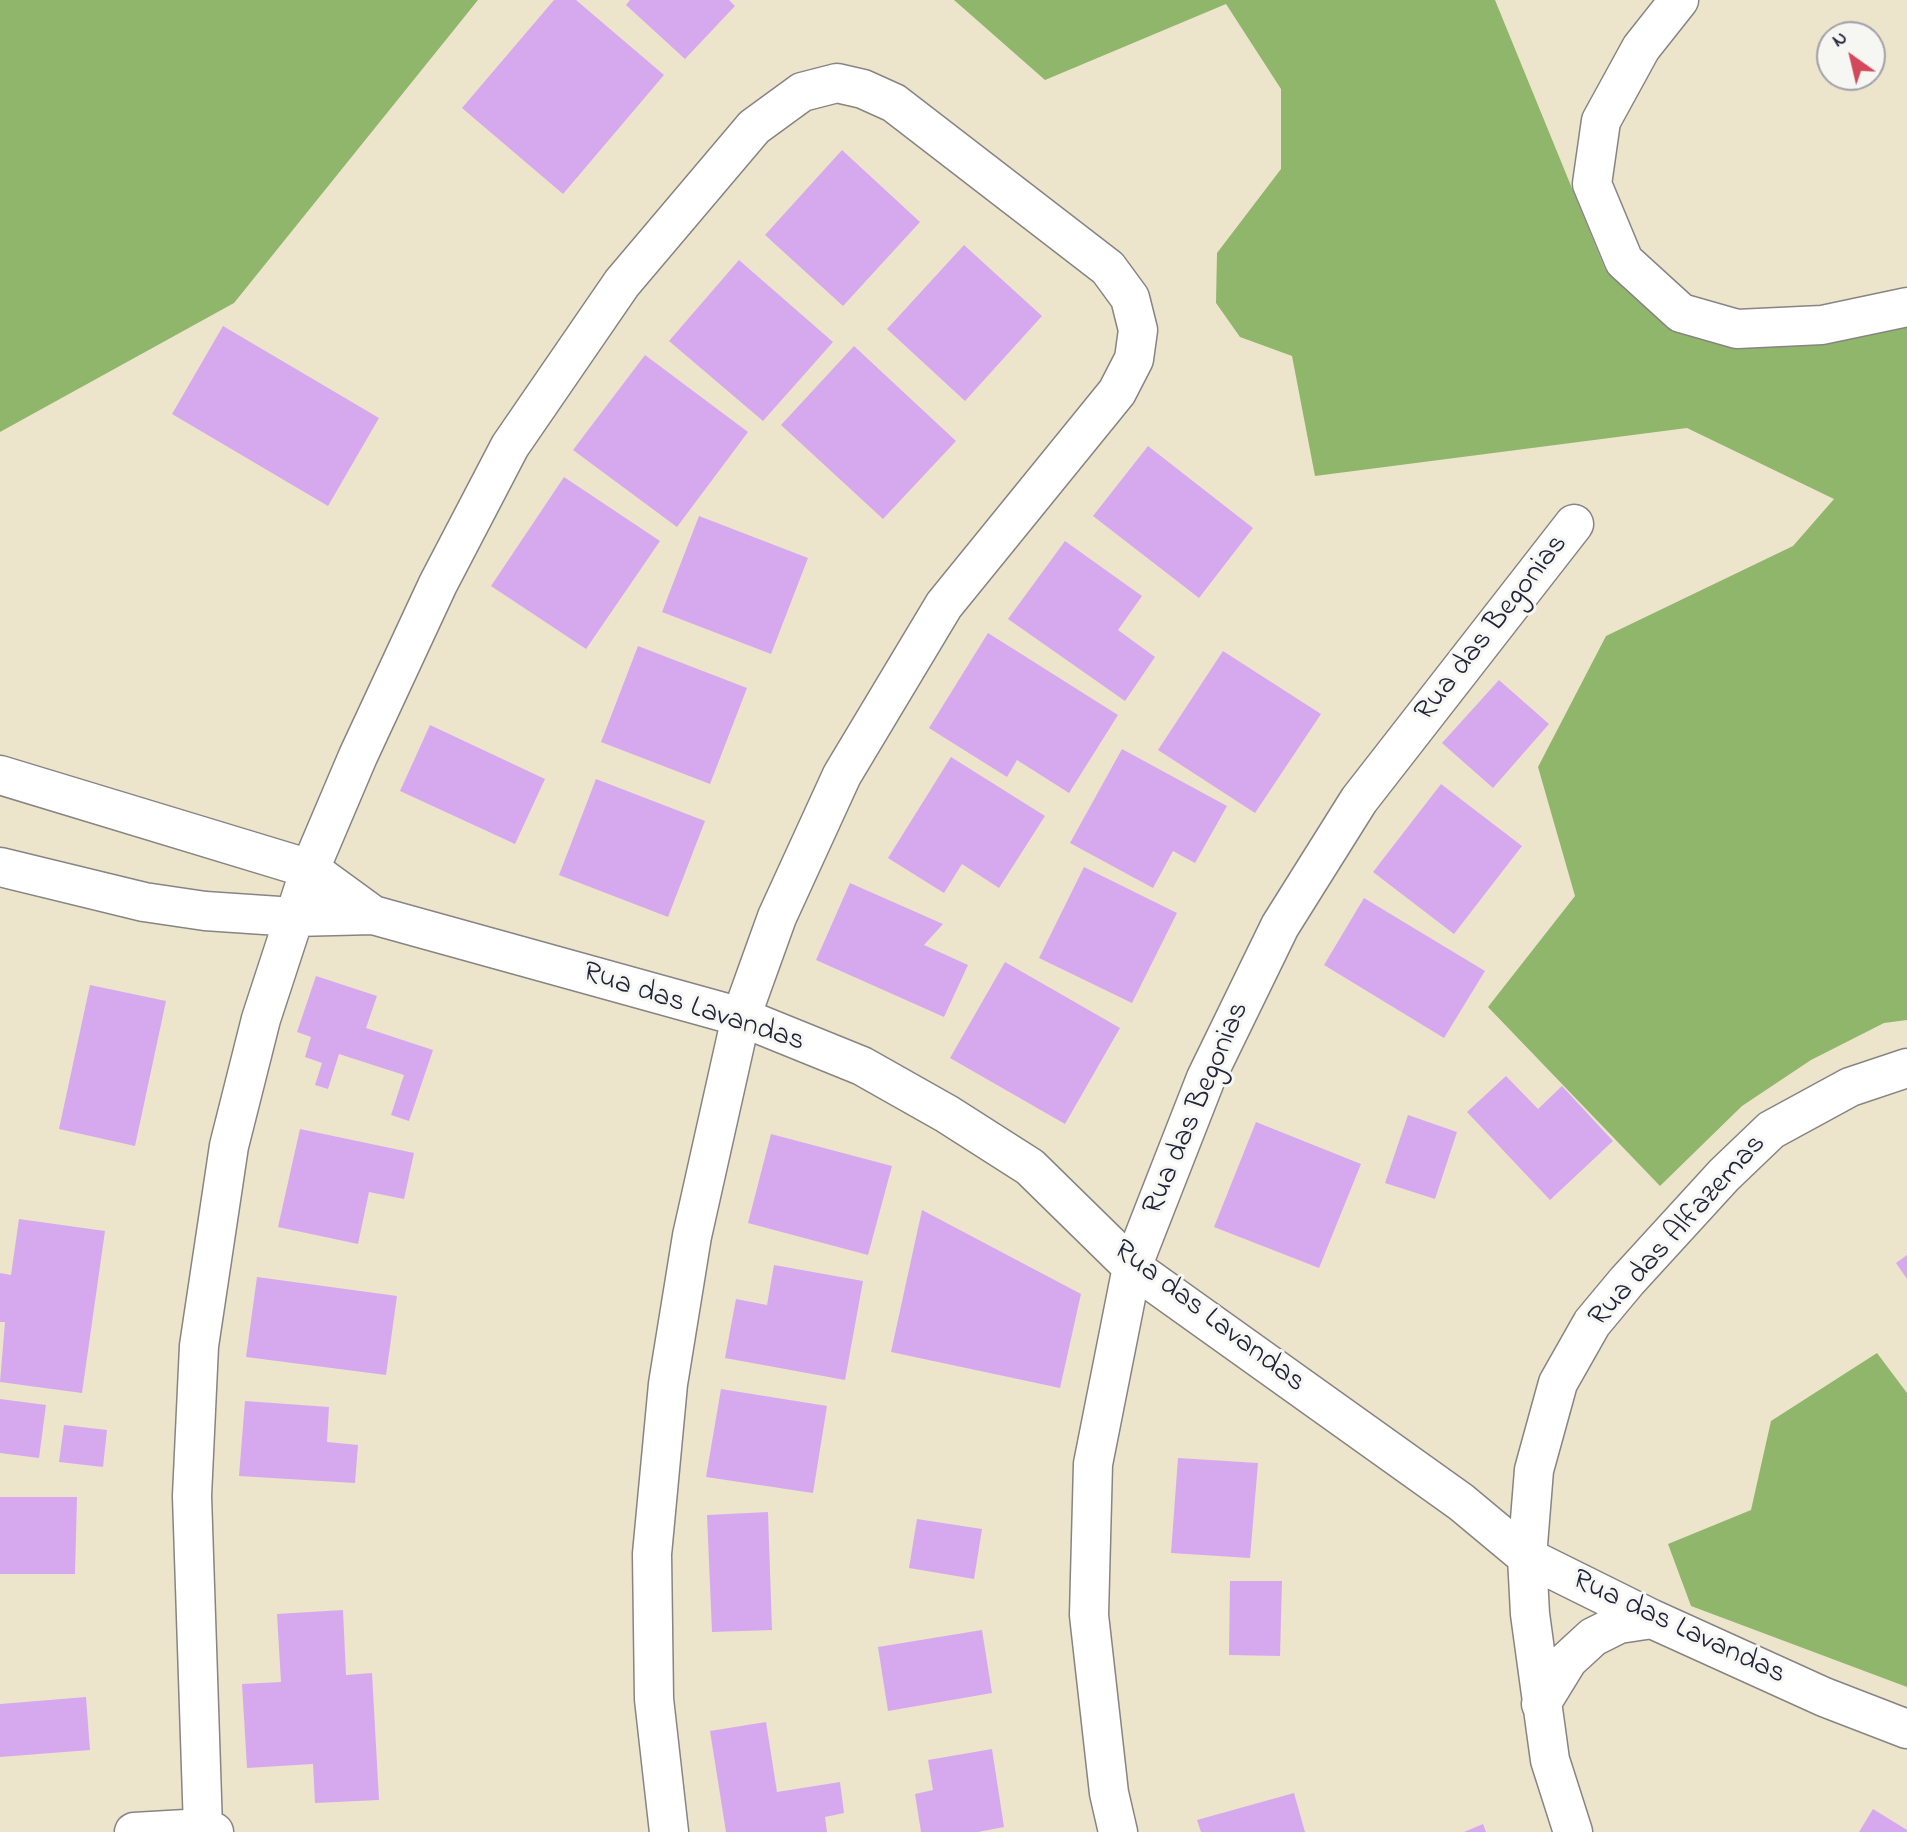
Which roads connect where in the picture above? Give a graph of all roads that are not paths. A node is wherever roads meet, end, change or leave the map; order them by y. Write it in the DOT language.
graph roads {
  1 [pos="1679,0"];
  2 [pos="1907,307"];
  3 [pos="1574,524"];
  4 [pos="0,775"];
  5 [pos="0,867"];
  6 [pos="310,869"];
  7 [pos="373,915"];
  8 [pos="294,916"];
  9 [pos="741,1017"];
  10 [pos="1907,1068"];
  11 [pos="1132,1268"];
  12 [pos="1527,1557"];
  13 [pos="1652,1619"];
  14 [pos="1541,1704"];
  15 [pos="1907,1729"];
  16 [pos="208,1830"];
  17 [pos="134,1832"];
  18 [pos="669,1832"];
  19 [pos="1118,1832"];
  20 [pos="1573,1832"];
  1 -- 2 [label="street"];
  3 -- 11 [label="street, Rua das Begonias"];
  4 -- 6 [label="street, Rua das Lavandas"];
  5 -- 8 [label="street, Rua das Lavandas"];
  6 -- 7 [label="street, Rua das Lavandas"];
  6 -- 8 [label="street"];
  6 -- 9 [label="street"];
  7 -- 8 [label="street, Rua das Lavandas"];
  7 -- 9 [label="street, Rua das Lavandas"];
  8 -- 16 [label="street"];
  9 -- 11 [label="street, Rua das Lavandas"];
  9 -- 18 [label="street"];
  10 -- 12 [label="street, Rua das Alfazemas"];
  11 -- 12 [label="street, Rua das Lavandas"];
  11 -- 19 [label="street, Rua das Begonias"];
  12 -- 13 [label="street, Rua das Lavandas"];
  12 -- 14 [label="street, Rua das Alfazemas"];
  13 -- 14 [label="street"];
  13 -- 15 [label="street, Rua das Lavandas"];
  14 -- 20 [label="street, Rua das Alfazemas"];
  16 -- 17 [label="street"];
}
